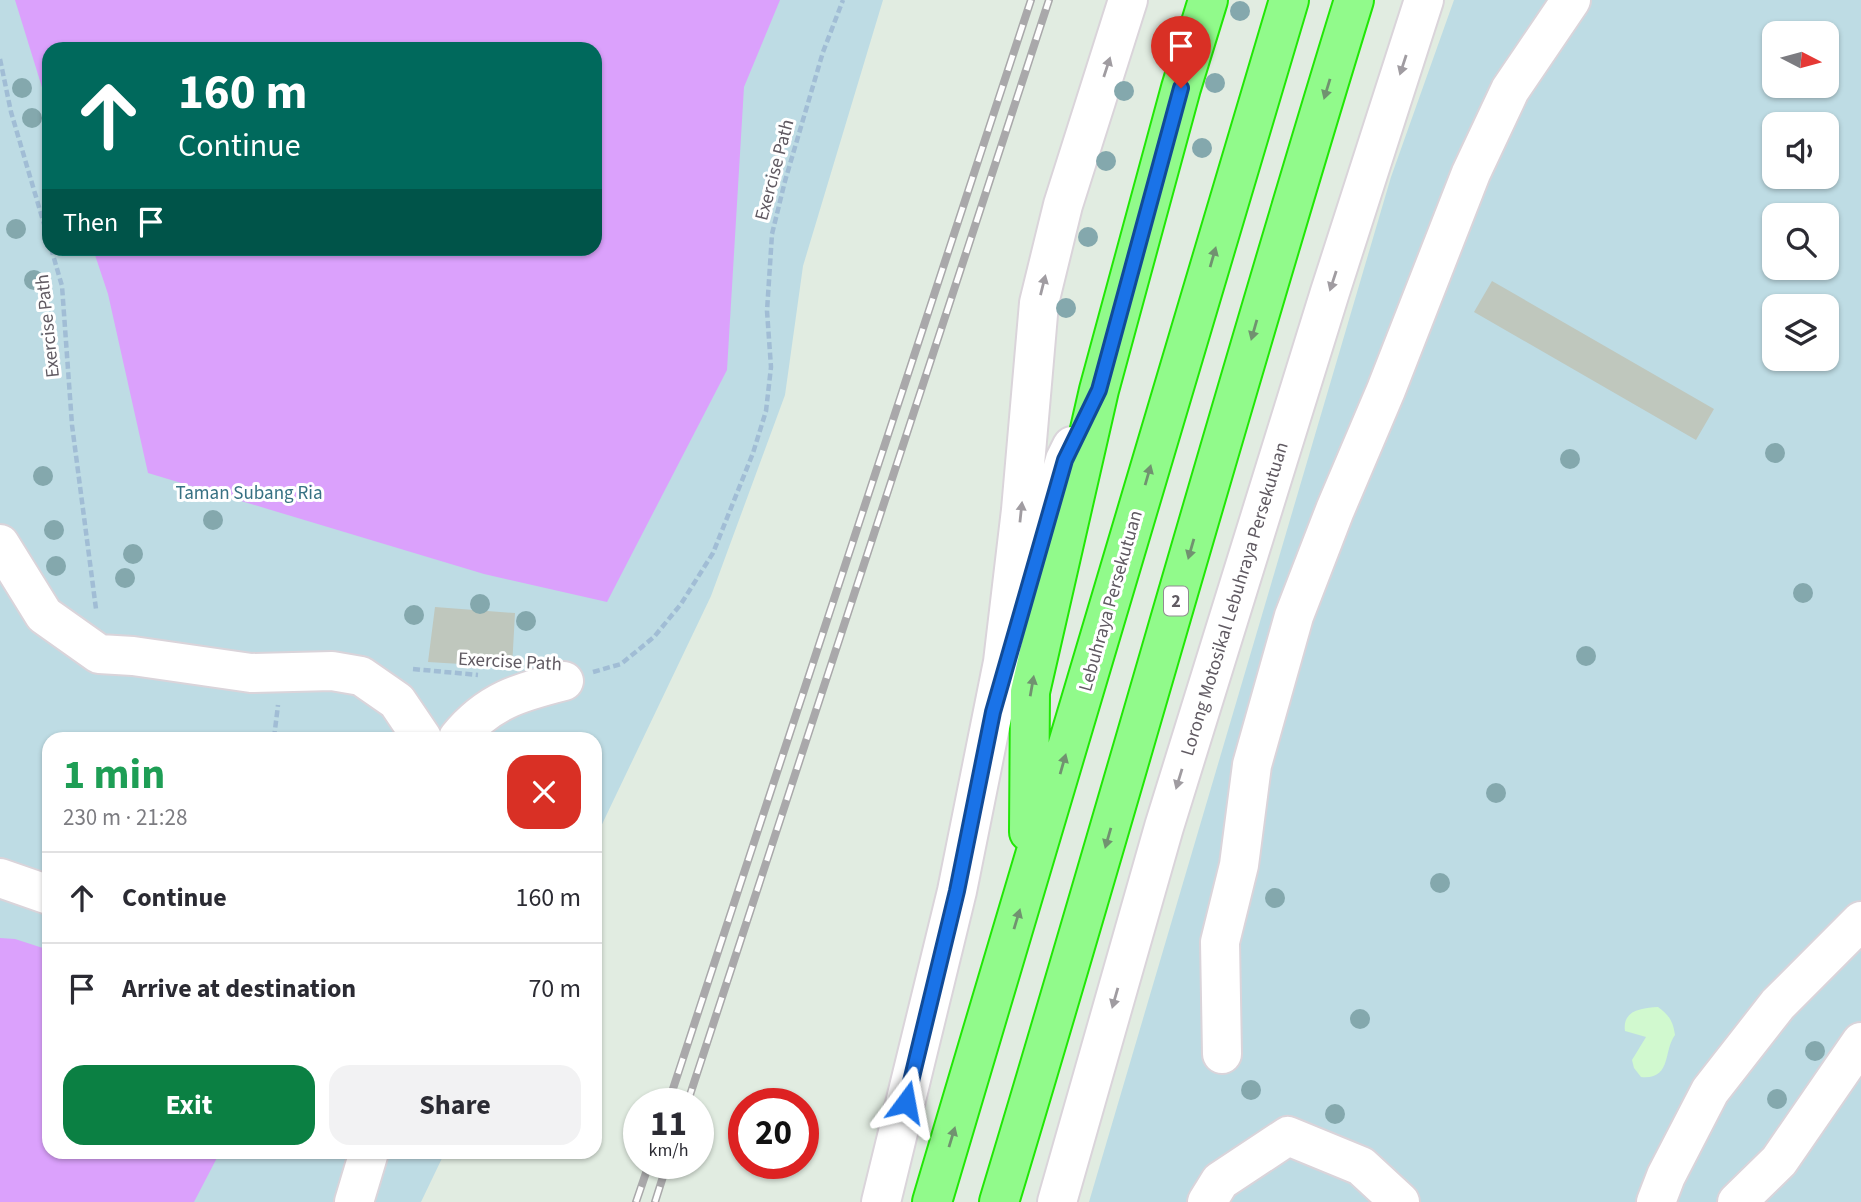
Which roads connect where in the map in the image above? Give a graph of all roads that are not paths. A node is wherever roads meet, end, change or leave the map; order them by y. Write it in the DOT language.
graph roads {
  1 [pos="1128,0"];
  2 [pos="1208,0"];
  3 [pos="1289,0"];
  4 [pos="1354,0"];
  5 [pos="1424,0"];
  6 [pos="1570,0"];
  7 [pos="1099,390"];
  8 [pos="0,544"];
  9 [pos="564,681"];
  10 [pos="993,712"];
  11 [pos="418,732"];
  12 [pos="463,732"];
  13 [pos="1029,876"];
  14 [pos="0,878"];
  15 [pos="42,893"];
  16 [pos="1861,921"];
  17 [pos="1861,1042"];
  18 [pos="1222,1054"];
  19 [pos="367,1159"];
  20 [pos="354,1202"];
  21 [pos="881,1202"];
  22 [pos="932,1202"];
  23 [pos="999,1202"];
  24 [pos="1057,1202"];
  25 [pos="1207,1202"];
  26 [pos="1400,1202"];
  27 [pos="1657,1202"];
  28 [pos="1737,1202"];
  10 -- 1 [label="lane, one-way"];
  2 -- 7 [label="highway"];
  13 -- 3 [label="highway, Lebuhraya Persekutuan, one-way"];
  4 -- 23 [label="highway, 2, one-way"];
  5 -- 24 [label="lane, Lorong Motosikal Lebuhraya Persekutuan, one-way"];
  6 -- 18 [label="lane"];
  7 -- 10 [label="lane"];
  13 -- 7 [label="highway, one-way"];
  8 -- 11 [label="lane"];
  9 -- 12 [label="lane"];
  10 -- 21 [label="lane"];
  22 -- 13 [label="highway, Lebuhraya Persekutuan, one-way"];
  14 -- 15 [label="lane"];
  16 -- 27 [label="lane"];
  17 -- 28 [label="lane"];
  19 -- 20 [label="lane"];
  25 -- 26 [label="lane"];
}
